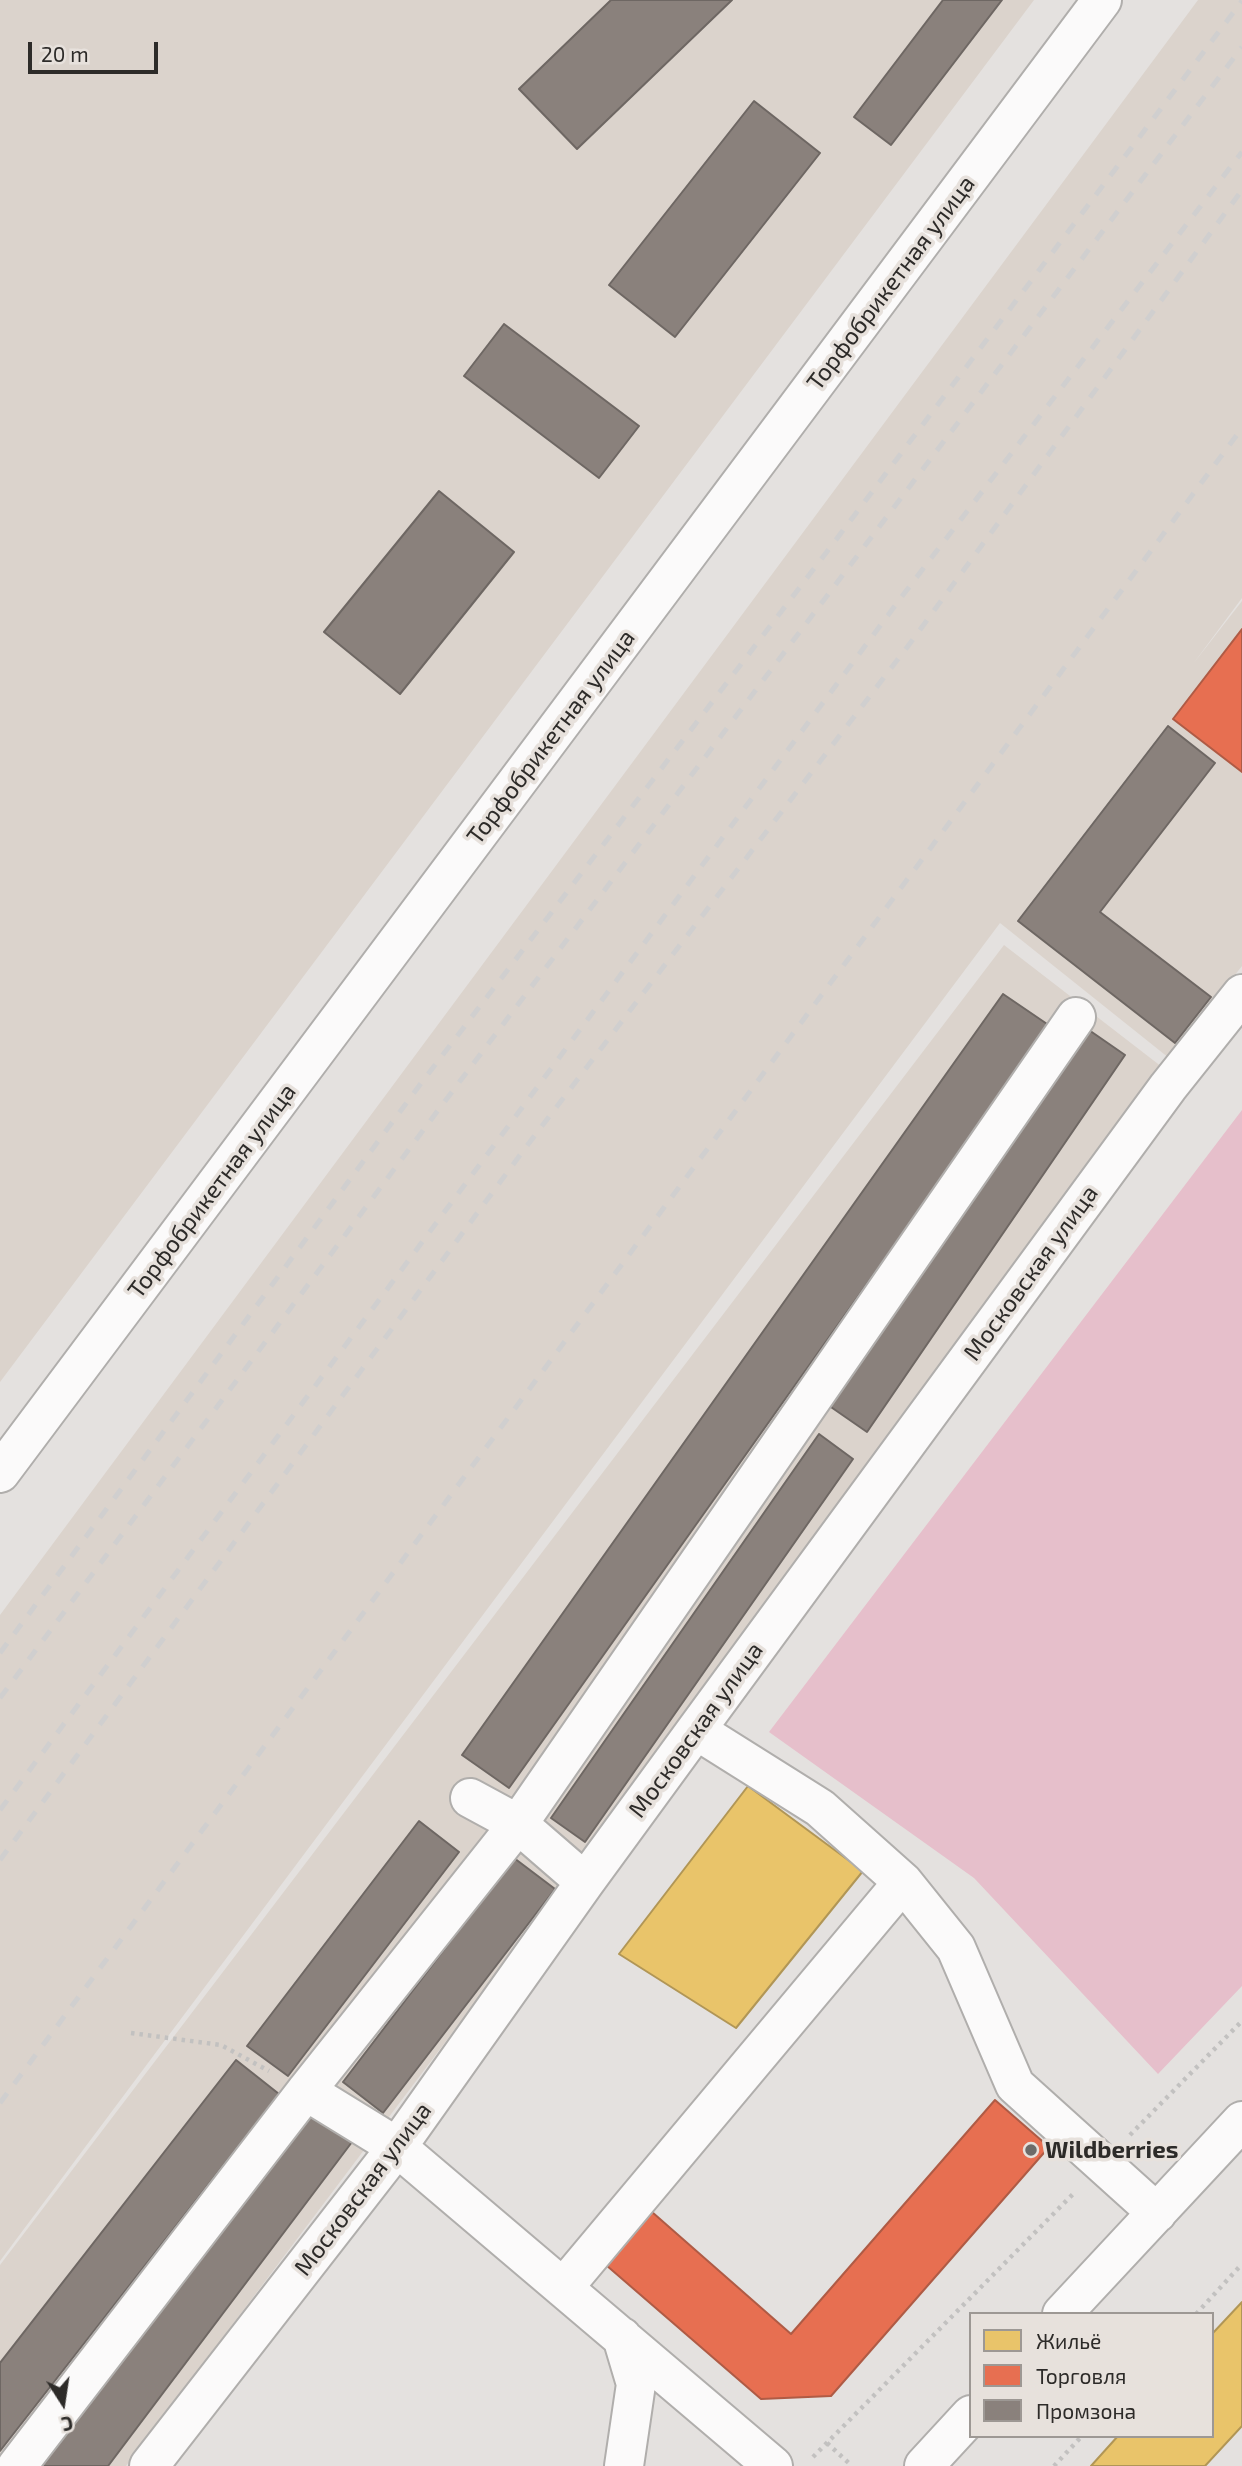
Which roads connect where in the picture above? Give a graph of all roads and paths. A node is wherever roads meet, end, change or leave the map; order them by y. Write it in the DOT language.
graph roads {
  1 [pos="1102,0"];
  2 [pos="1242,994"];
  3 [pos="1076,1017"];
  4 [pos="0,1473"];
  5 [pos="696,1730"];
  6 [pos="470,1798"];
  7 [pos="518,1825"];
  8 [pos="585,1882"];
  9 [pos="903,1882"];
  10 [pos="1242,2021"];
  11 [pos="131,2034"];
  12 [pos="306,2091"];
  13 [pos="1242,2122"];
  14 [pos="397,2147"];
  15 [pos="1102,2164"];
  16 [pos="1157,2213"];
  17 [pos="1242,2264"];
  18 [pos="563,2288"];
  19 [pos="1064,2312"];
  20 [pos="1198,2312"];
  21 [pos="622,2337"];
  22 [pos="969,2416"];
  23 [pos="1080,2438"];
  24 [pos="827,2443"];
  25 [pos="17,2466"];
  26 [pos="149,2466"];
  27 [pos="624,2466"];
  28 [pos="773,2466"];
  29 [pos="805,2466"];
  30 [pos="852,2466"];
  31 [pos="924,2466"];
  32 [pos="1054,2466"];
  1 -- 4 [label="street, Торфобрикетная улица"];
  2 -- 5 [label="street, Московская улица"];
  3 -- 7 [label="street"];
  5 -- 8 [label="street, Московская улица"];
  5 -- 9 [label="street"];
  6 -- 7 [label="street"];
  7 -- 8 [label="street"];
  7 -- 12 [label="street"];
  8 -- 14 [label="street, Московская улица"];
  9 -- 15 [label="street"];
  9 -- 18 [label="street"];
  10 -- 15 [label="path"];
  11 -- 12 [label="path"];
  12 -- 14 [label="street"];
  12 -- 25 [label="street"];
  13 -- 16 [label="street"];
  14 -- 18 [label="street"];
  14 -- 26 [label="street, Московская улица"];
  15 -- 16 [label="street"];
  15 -- 24 [label="path"];
  16 -- 19 [label="street"];
  17 -- 20 [label="path"];
  18 -- 21 [label="street"];
  21 -- 27 [label="street"];
  21 -- 28 [label="street"];
  22 -- 31 [label="street"];
  23 -- 32 [label="path"];
  24 -- 29 [label="path"];
  24 -- 30 [label="path"];
}
